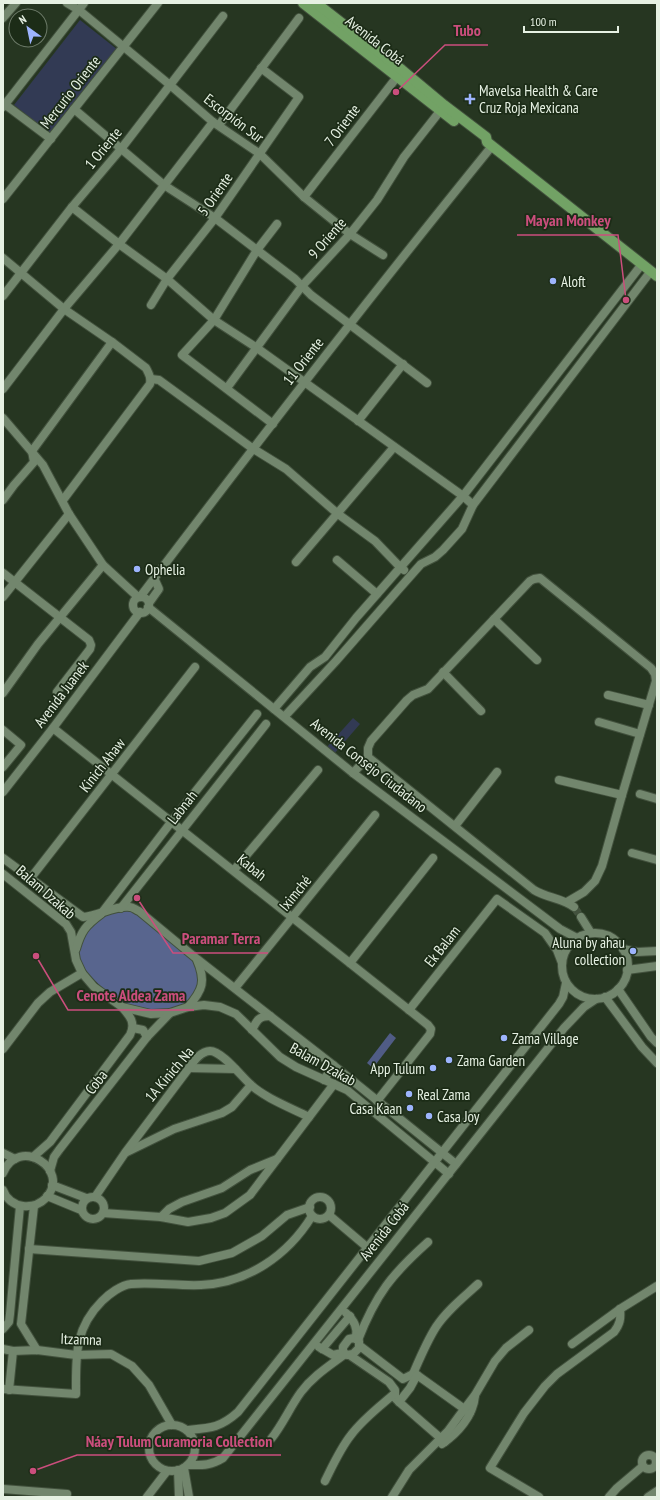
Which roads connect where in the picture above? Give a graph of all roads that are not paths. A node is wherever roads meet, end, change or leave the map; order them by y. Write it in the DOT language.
graph roads {
  1 [pos="16,3"];
  2 [pos="67,3"];
  3 [pos="84,3"];
  4 [pos="158,3"];
  5 [pos="303,3"];
  6 [pos="316,3"];
  7 [pos="79,10"];
  8 [pos="222,16"];
  9 [pos="3,18"];
  10 [pos="299,18"];
  11 [pos="124,47"];
  12 [pos="261,68"];
  13 [pos="400,73"];
  14 [pos="170,85"];
  15 [pos="4,104"];
  16 [pos="442,108"];
  17 [pos="74,109"];
  18 [pos="216,124"];
  19 [pos="50,139"];
  20 [pos="490,144"];
  21 [pos="121,149"];
  22 [pos="260,154"];
  23 [pos="164,185"];
  24 [pos="304,197"];
  25 [pos="3,199"];
  26 [pos="72,207"];
  27 [pos="215,218"];
  28 [pos="277,224"];
  29 [pos="350,234"];
  30 [pos="119,244"];
  31 [pos="257,250"];
  32 [pos="383,255"];
  33 [pos="3,258"];
  34 [pos="642,264"];
  35 [pos="21,273"];
  36 [pos="654,274"];
  37 [pos="167,279"];
  38 [pos="302,286"];
  39 [pos="3,296"];
  40 [pos="151,305"];
  41 [pos="64,309"];
  42 [pos="214,320"];
  43 [pos="350,324"];
  44 [pos="112,342"];
  45 [pos="258,348"];
  46 [pos="403,364"];
  47 [pos="151,379"];
  48 [pos="304,382"];
  49 [pos="427,383"];
  50 [pos="227,388"];
  51 [pos="3,389"];
  52 [pos="3,418"];
  53 [pos="358,421"];
  54 [pos="273,424"];
  55 [pos="518,424"];
  56 [pos="528,431"];
  57 [pos="394,446"];
  58 [pos="252,448"];
  59 [pos="32,451"];
  60 [pos="463,496"];
  61 [pos="3,500"];
  62 [pos="63,500"];
  63 [pos="473,505"];
  64 [pos="69,514"];
  65 [pos="338,514"];
  66 [pos="414,552"];
  67 [pos="337,560"];
  68 [pos="296,562"];
  69 [pos="420,564"];
  70 [pos="103,565"];
  71 [pos="400,568"];
  72 [pos="3,573"];
  73 [pos="411,574"];
  74 [pos="154,578"];
  75 [pos="15,582"];
  76 [pos="377,594"];
  77 [pos="3,597"];
  78 [pos="139,597"];
  79 [pos="149,605"];
  80 [pos="140,612"];
  81 [pos="59,618"];
  82 [pos="356,618"];
  83 [pos="494,619"];
  84 [pos="365,628"];
  85 [pos="324,657"];
  86 [pos="537,660"];
  87 [pos="336,661"];
  88 [pos="195,667"];
  89 [pos="310,667"];
  90 [pos="443,672"];
  91 [pos="316,683"];
  92 [pos="57,692"];
  93 [pos="3,693"];
  94 [pos="608,695"];
  95 [pos="649,705"];
  96 [pos="274,709"];
  97 [pos="481,711"];
  98 [pos="257,714"];
  99 [pos="285,716"];
  100 [pos="599,722"];
  101 [pos="266,724"];
  102 [pos="53,728"];
  103 [pos="3,730"];
  104 [pos="640,734"];
  105 [pos="368,757"];
  106 [pos="3,767"];
  107 [pos="318,770"];
  108 [pos="497,772"];
  109 [pos="112,773"];
  110 [pos="353,773"];
  111 [pos="559,780"];
  112 [pos="3,792"];
  113 [pos="640,794"];
  114 [pos="622,795"];
  115 [pos="657,799"];
  116 [pos="375,815"];
  117 [pos="172,821"];
  118 [pos="455,826"];
  119 [pos="182,829"];
  120 [pos="632,853"];
  121 [pos="3,858"];
  122 [pos="433,858"];
  123 [pos="657,860"];
  124 [pos="234,870"];
  125 [pos="3,874"];
  126 [pos="30,879"];
  127 [pos="567,902"];
  128 [pos="574,907"];
  129 [pos="121,908"];
  130 [pos="101,914"];
  131 [pos="581,917"];
  132 [pos="293,918"];
  133 [pos="591,933"];
  134 [pos="577,938"];
  135 [pos="623,949"];
  136 [pos="657,951"];
  137 [pos="75,952"];
  138 [pos="197,959"];
  139 [pos="350,963"];
  140 [pos="562,963"];
  141 [pos="657,966"];
  142 [pos="627,970"];
  143 [pos="82,973"];
  144 [pos="566,983"];
  145 [pos="235,988"];
  146 [pos="618,989"];
  147 [pos="605,997"];
  148 [pos="596,999"];
  149 [pos="122,1007"];
  150 [pos="188,1007"];
  151 [pos="409,1010"];
  152 [pos="170,1013"];
  153 [pos="270,1016"];
  154 [pos="133,1028"];
  155 [pos="252,1030"];
  156 [pos="148,1037"];
  157 [pos="657,1043"];
  158 [pos="3,1049"];
  159 [pos="657,1063"];
  160 [pos="333,1065"];
  161 [pos="189,1068"];
  162 [pos="235,1069"];
  163 [pos="324,1080"];
  164 [pos="334,1084"];
  165 [pos="251,1086"];
  166 [pos="377,1100"];
  167 [pos="309,1117"];
  168 [pos="3,1152"];
  169 [pos="125,1153"];
  170 [pos="442,1153"];
  171 [pos="33,1157"];
  172 [pos="15,1159"];
  173 [pos="278,1159"];
  174 [pos="435,1163"];
  175 [pos="456,1164"];
  176 [pos="50,1171"];
  177 [pos="3,1172"];
  178 [pos="449,1174"];
  179 [pos="52,1185"];
  180 [pos="3,1192"];
  181 [pos="47,1196"];
  182 [pos="95,1197"];
  183 [pos="86,1198"];
  184 [pos="20,1206"];
  185 [pos="34,1206"];
  186 [pos="310,1207"];
  187 [pos="82,1210"];
  188 [pos="103,1213"];
  189 [pos="329,1215"];
  190 [pos="312,1216"];
  191 [pos="161,1217"];
  192 [pos="428,1242"];
  193 [pos="368,1248"];
  194 [pos="29,1249"];
  195 [pos="478,1284"];
  196 [pos="657,1286"];
  197 [pos="342,1309"];
  198 [pos="620,1309"];
  199 [pos="350,1316"];
  200 [pos="9,1322"];
  201 [pos="330,1323"];
  202 [pos="21,1324"];
  203 [pos="3,1328"];
  204 [pos="324,1330"];
  205 [pos="339,1330"];
  206 [pos="529,1330"];
  207 [pos="332,1337"];
  208 [pos="313,1343"];
  209 [pos="572,1344"];
  210 [pos="351,1346"];
  211 [pos="3,1349"];
  212 [pos="322,1349"];
  213 [pos="37,1350"];
  214 [pos="13,1351"];
  215 [pos="76,1355"];
  216 [pos="415,1374"];
  217 [pos="403,1379"];
  218 [pos="6,1390"];
  219 [pos="395,1392"];
  220 [pos="399,1402"];
  221 [pos="467,1411"];
  222 [pos="172,1425"];
  223 [pos="187,1430"];
  224 [pos="271,1439"];
  225 [pos="443,1440"];
  226 [pos="656,1455"];
  227 [pos="183,1468"];
  228 [pos="167,1471"];
  229 [pos="325,1481"];
  230 [pos="3,1489"];
  231 [pos="657,1491"];
  232 [pos="66,1497"];
  233 [pos="147,1497"];
  234 [pos="180,1497"];
  235 [pos="190,1497"];
  236 [pos="392,1497"];
  237 [pos="539,1497"];
  238 [pos="609,1497"];
  239 [pos="648,1497"];
  1 -- 9 [label="street"];
  2 -- 7 [label="street, Escorpión Sur"];
  3 -- 7 [label="street"];
  4 -- 11 [label="street, Mercurio Oriente"];
  5 -- 13 [label="main road, Avenida Cobá"];
  6 -- 13 [label="main road, Avenida Cobá"];
  7 -- 11 [label="street, Escorpión Sur"];
  7 -- 15 [label="street"];
  8 -- 14 [label="street, 1 Oriente"];
  10 -- 12 [label="street"];
  11 -- 14 [label="street, Escorpión Sur"];
  11 -- 17 [label="street, Mercurio Oriente"];
  12 -- 18 [label="street"];
  12 -- 22 [label="street, 5 Oriente"];
  13 -- 16 [label="main road, Avenida Cobá"];
  13 -- 24 [label="street, 7 Oriente"];
  14 -- 18 [label="street, Escorpión Sur"];
  14 -- 21 [label="street, 1 Oriente"];
  15 -- 19 [label="street"];
  16 -- 20 [label="main road, Avenida Cobá"];
  16 -- 29 [label="street, 9 Oriente"];
  17 -- 19 [label="street, Mercurio Oriente"];
  17 -- 21 [label="street"];
  18 -- 22 [label="street, Escorpión Sur"];
  18 -- 23 [label="street"];
  19 -- 25 [label="street, Mercurio Oriente"];
  20 -- 34 [label="main road, Avenida Cobá"];
  20 -- 43 [label="street, 11 Oriente"];
  21 -- 23 [label="street"];
  21 -- 26 [label="street, 1 Oriente"];
  22 -- 24 [label="street, Escorpión Sur"];
  22 -- 27 [label="street, 5 Oriente"];
  23 -- 27 [label="street"];
  23 -- 30 [label="street"];
  24 -- 29 [label="street, Escorpión Sur"];
  26 -- 30 [label="street"];
  26 -- 35 [label="street, 1 Oriente"];
  27 -- 31 [label="street"];
  27 -- 37 [label="street, 5 Oriente"];
  28 -- 31 [label="street"];
  29 -- 32 [label="street, Escorpión Sur"];
  29 -- 38 [label="street, 9 Oriente"];
  30 -- 37 [label="street"];
  30 -- 41 [label="street"];
  31 -- 38 [label="street"];
  31 -- 42 [label="street"];
  33 -- 35 [label="street"];
  34 -- 36 [label="main road, Avenida Cobá"];
  34 -- 55 [label="street"];
  35 -- 39 [label="street, 1 Oriente"];
  35 -- 41 [label="street"];
  36 -- 56 [label="street"];
  37 -- 40 [label="street, 5 Oriente"];
  37 -- 42 [label="street"];
  38 -- 43 [label="street"];
  38 -- 45 [label="street, 9 Oriente"];
  41 -- 44 [label="street"];
  41 -- 51 [label="street"];
  42 -- 45 [label="street"];
  42 -- 50 [label="street"];
  43 -- 46 [label="street"];
  43 -- 48 [label="street, 11 Oriente"];
  44 -- 47 [label="street"];
  44 -- 59 [label="street"];
  45 -- 48 [label="street"];
  45 -- 50 [label="street, 9 Oriente"];
  46 -- 49 [label="street"];
  46 -- 53 [label="street"];
  47 -- 58 [label="street"];
  47 -- 62 [label="street"];
  48 -- 53 [label="street"];
  48 -- 54 [label="street, 11 Oriente"];
  50 -- 54 [label="street"];
  52 -- 59 [label="street"];
  53 -- 57 [label="street"];
  54 -- 58 [label="street, 11 Oriente"];
  55 -- 56 [label="street"];
  55 -- 60 [label="street"];
  56 -- 63 [label="street"];
  57 -- 60 [label="street"];
  57 -- 65 [label="street"];
  58 -- 65 [label="street"];
  58 -- 74 [label="street, 11 Oriente"];
  59 -- 61 [label="street"];
  59 -- 62 [label="street"];
  60 -- 63 [label="street"];
  60 -- 66 [label="street"];
  62 -- 64 [label="street"];
  63 -- 69 [label="street"];
  64 -- 70 [label="street"];
  64 -- 75 [label="street"];
  65 -- 68 [label="street"];
  65 -- 71 [label="street"];
  66 -- 69 [label="street"];
  66 -- 71 [label="street"];
  67 -- 76 [label="street"];
  69 -- 73 [label="street"];
  70 -- 78 [label="street"];
  70 -- 81 [label="street"];
  71 -- 73 [label="street"];
  71 -- 76 [label="street"];
  72 -- 75 [label="street"];
  73 -- 84 [label="street"];
  74 -- 78 [label="street, 11 Oriente"];
  74 -- 79 [label="street"];
  75 -- 77 [label="street"];
  75 -- 81 [label="street"];
  76 -- 82 [label="street"];
  78 -- 79 [label="street"];
  78 -- 80 [label="street"];
  79 -- 80 [label="street"];
  79 -- 96 [label="street, Avenida Consejo Ciudadano"];
  80 -- 102 [label="street, Avenida Juanek"];
  81 -- 92 [label="street"];
  81 -- 93 [label="street"];
  82 -- 84 [label="street"];
  82 -- 85 [label="street"];
  83 -- 86 [label="street"];
  83 -- 90 [label="street"];
  83 -- 95 [label="street"];
  84 -- 87 [label="street"];
  85 -- 87 [label="street"];
  85 -- 89 [label="street"];
  87 -- 91 [label="street"];
  88 -- 109 [label="street, Kinich Ahaw"];
  89 -- 91 [label="street"];
  89 -- 96 [label="street"];
  90 -- 97 [label="street"];
  90 -- 105 [label="street"];
  91 -- 99 [label="street"];
  94 -- 95 [label="street"];
  95 -- 104 [label="street"];
  96 -- 99 [label="street, Avenida Consejo Ciudadano"];
  98 -- 117 [label="street"];
  99 -- 110 [label="street, Avenida Consejo Ciudadano"];
  100 -- 104 [label="street"];
  101 -- 119 [label="street, Labnah"];
  102 -- 109 [label="street, Kabah"];
  102 -- 112 [label="street, Avenida Juanek"];
  103 -- 106 [label="street"];
  104 -- 114 [label="street"];
  105 -- 110 [label="street"];
  105 -- 118 [label="street"];
  107 -- 124 [label="street"];
  108 -- 118 [label="street"];
  109 -- 117 [label="street, Kabah"];
  109 -- 126 [label="street, Kinich Ahaw"];
  110 -- 134 [label="street, Avenida Consejo Ciudadano"];
  111 -- 114 [label="street"];
  113 -- 115 [label="street"];
  114 -- 127 [label="street"];
  116 -- 132 [label="street, Iximché"];
  117 -- 119 [label="street, Kabah"];
  117 -- 130 [label="street"];
  118 -- 127 [label="street"];
  119 -- 124 [label="street, Kabah"];
  119 -- 129 [label="street, Labnah"];
  120 -- 123 [label="street"];
  121 -- 126 [label="street"];
  122 -- 139 [label="street"];
  124 -- 132 [label="street, Kabah"];
  125 -- 137 [label="street, Balam Dzakab"];
  126 -- 130 [label="street"];
  127 -- 128 [label="street"];
  129 -- 130 [label="street"];
  129 -- 138 [label="street"];
  130 -- 137 [label="street"];
  131 -- 133 [label="street"];
  132 -- 139 [label="street, Kabah"];
  132 -- 145 [label="street, Iximché"];
  133 -- 134 [label="street"];
  133 -- 135 [label="street"];
  134 -- 140 [label="street"];
  135 -- 136 [label="street"];
  135 -- 142 [label="street"];
  137 -- 143 [label="street, Balam Dzakab"];
  138 -- 145 [label="street"];
  138 -- 150 [label="street"];
  139 -- 151 [label="street, Kabah"];
  140 -- 144 [label="street"];
  140 -- 151 [label="street, Ek Balam"];
  141 -- 142 [label="street"];
  142 -- 146 [label="street"];
  143 -- 149 [label="street, Balam Dzakab"];
  143 -- 158 [label="street"];
  144 -- 148 [label="street"];
  144 -- 170 [label="street, Avenida Cobá"];
  145 -- 153 [label="street"];
  146 -- 147 [label="street"];
  146 -- 157 [label="street"];
  147 -- 148 [label="street"];
  147 -- 159 [label="street"];
  148 -- 175 [label="street, Avenida Cobá"];
  149 -- 152 [label="street, Balam Dzakab"];
  149 -- 154 [label="street"];
  150 -- 152 [label="street, Balam Dzakab"];
  150 -- 155 [label="street, Balam Dzakab"];
  151 -- 166 [label="street, Kabah"];
  152 -- 156 [label="street, Coba"];
  153 -- 155 [label="street"];
  153 -- 160 [label="street"];
  154 -- 156 [label="street"];
  154 -- 171 [label="street"];
  155 -- 163 [label="street, Balam Dzakab"];
  156 -- 176 [label="street, Coba"];
  160 -- 163 [label="street"];
  160 -- 166 [label="street"];
  161 -- 162 [label="street"];
  161 -- 162 [label="street, 1A Kinich Na"];
  161 -- 169 [label="street, 1A Kinich Na"];
  162 -- 165 [label="street, 1A Kinich Na"];
  163 -- 164 [label="street, Balam Dzakab"];
  164 -- 167 [label="street"];
  164 -- 174 [label="street, Balam Dzakab"];
  165 -- 167 [label="street, 1A Kinich Na"];
  165 -- 169 [label="street"];
  166 -- 170 [label="street"];
  167 -- 173 [label="street"];
  168 -- 172 [label="street"];
  169 -- 182 [label="street, 1A Kinich Na"];
  170 -- 174 [label="street, Avenida Cobá"];
  170 -- 175 [label="street"];
  171 -- 172 [label="street"];
  171 -- 176 [label="street"];
  172 -- 177 [label="street"];
  173 -- 191 [label="street"];
  173 -- 191 [label="street"];
  174 -- 178 [label="street, Balam Dzakab"];
  174 -- 193 [label="street, Avenida Cobá"];
  175 -- 178 [label="street, Avenida Cobá"];
  176 -- 179 [label="street"];
  178 -- 197 [label="street, Avenida Cobá"];
  179 -- 181 [label="street"];
  179 -- 183 [label="street"];
  180 -- 184 [label="street"];
  181 -- 185 [label="street"];
  181 -- 187 [label="street"];
  182 -- 183 [label="street"];
  182 -- 188 [label="street"];
  183 -- 187 [label="street"];
  184 -- 185 [label="street"];
  184 -- 200 [label="street"];
  185 -- 194 [label="street"];
  186 -- 189 [label="street"];
  186 -- 190 [label="street"];
  186 -- 194 [label="street"];
  187 -- 188 [label="street"];
  188 -- 191 [label="street"];
  189 -- 190 [label="street"];
  189 -- 193 [label="street"];
  190 -- 215 [label="street"];
  192 -- 210 [label="street"];
  193 -- 223 [label="street, Avenida Cobá"];
  194 -- 202 [label="street"];
  195 -- 216 [label="street"];
  196 -- 198 [label="street"];
  197 -- 199 [label="street"];
  197 -- 201 [label="street, Avenida Cobá"];
  198 -- 209 [label="street"];
  198 -- 237 [label="street"];
  199 -- 205 [label="street"];
  199 -- 210 [label="street"];
  200 -- 202 [label="street"];
  200 -- 203 [label="street"];
  201 -- 204 [label="street, Avenida Cobá"];
  201 -- 205 [label="street"];
  202 -- 213 [label="street"];
  204 -- 207 [label="street"];
  204 -- 208 [label="street, Avenida Cobá"];
  205 -- 207 [label="street"];
  205 -- 210 [label="street"];
  206 -- 221 [label="street"];
  207 -- 210 [label="street"];
  207 -- 212 [label="street"];
  208 -- 212 [label="street"];
  208 -- 227 [label="street, Avenida Cobá"];
  210 -- 212 [label="street"];
  210 -- 217 [label="street"];
  210 -- 219 [label="street"];
  210 -- 224 [label="street"];
  211 -- 214 [label="street, Itzamna"];
  213 -- 214 [label="street, Itzamna"];
  213 -- 215 [label="street, Itzamna"];
  214 -- 218 [label="street"];
  215 -- 218 [label="street"];
  215 -- 222 [label="street, Itzamna"];
  216 -- 217 [label="street"];
  216 -- 220 [label="street"];
  216 -- 221 [label="street"];
  217 -- 219 [label="street"];
  219 -- 220 [label="street"];
  219 -- 229 [label="street"];
  220 -- 225 [label="street"];
  221 -- 225 [label="street"];
  222 -- 223 [label="street"];
  222 -- 228 [label="street"];
  223 -- 227 [label="street"];
  225 -- 236 [label="street"];
  226 -- 238 [label="street"];
  227 -- 228 [label="street"];
  227 -- 234 [label="street"];
  227 -- 235 [label="street"];
  228 -- 233 [label="street"];
  230 -- 232 [label="street"];
  231 -- 239 [label="street"];
}
